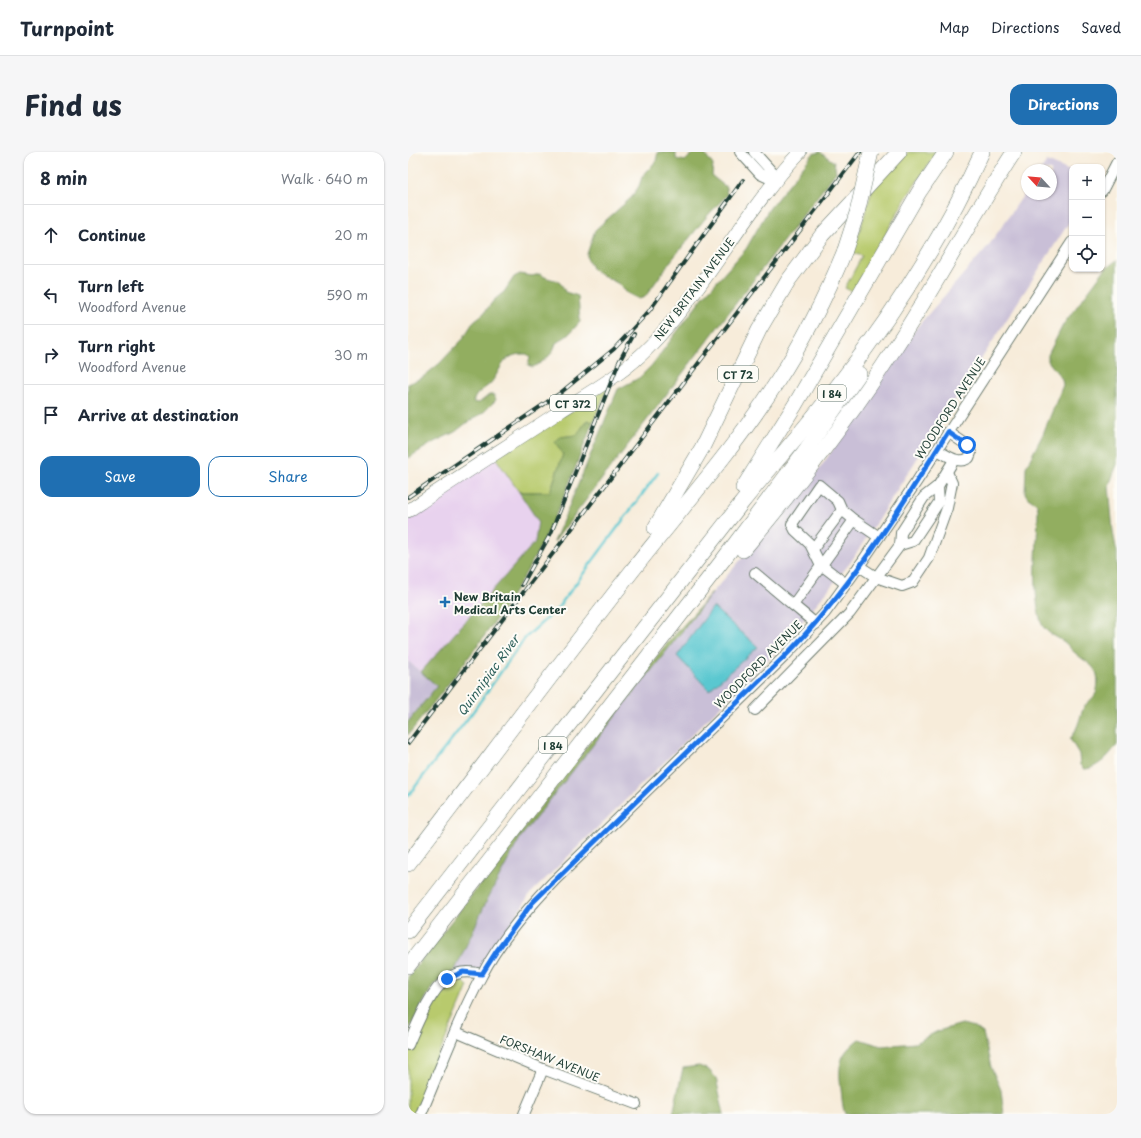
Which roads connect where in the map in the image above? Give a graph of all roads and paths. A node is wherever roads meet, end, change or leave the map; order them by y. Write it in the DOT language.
graph roads {
  1 [pos="740,152"];
  2 [pos="754,152"];
  3 [pos="800,152"];
  4 [pos="871,152"];
  5 [pos="899,152"];
  6 [pos="946,152"];
  7 [pos="982,152"];
  8 [pos="1014,152"];
  9 [pos="1117,162"];
  10 [pos="775,181"];
  11 [pos="1105,186"];
  12 [pos="1069,247"];
  13 [pos="925,258"];
  14 [pos="948,432"];
  15 [pos="937,450"];
  16 [pos="954,460"];
  17 [pos="947,472"];
  18 [pos="938,486"];
  19 [pos="842,510"];
  20 [pos="408,511"];
  21 [pos="854,520"];
  22 [pos="879,537"];
  23 [pos="900,545"];
  24 [pos="812,549"];
  25 [pos="822,566"];
  26 [pos="859,566"];
  27 [pos="756,573"];
  28 [pos="876,577"];
  29 [pos="846,584"];
  30 [pos="793,606"];
  31 [pos="600,613"];
  32 [pos="654,615"];
  33 [pos="816,624"];
  34 [pos="673,625"];
  35 [pos="755,710"];
  36 [pos="408,864"];
  37 [pos="408,931"];
  38 [pos="408,966"];
  39 [pos="482,974"];
  40 [pos="456,1032"];
  41 [pos="408,1045"];
  42 [pos="543,1070"];
  43 [pos="636,1104"];
  44 [pos="421,1114"];
  45 [pos="524,1114"];
  1 -- 10 [label="street"];
  2 -- 10 [label="street"];
  3 -- 10 [label="main road, NEW BRITAIN AVENUE / CT 372"];
  4 -- 31 [label="highway, bridge"];
  5 -- 31 [label="highway, CT 72"];
  6 -- 32 [label="highway"];
  7 -- 13 [label="highway, I 84"];
  8 -- 34 [label="highway"];
  9 -- 11 [label="street"];
  10 -- 20 [label="main road, NEW BRITAIN AVENUE / CT 372"];
  12 -- 14 [label="street, WOODFORD AVENUE"];
  13 -- 32 [label="highway, I 84"];
  13 -- 34 [label="highway"];
  14 -- 15 [label="street, WOODFORD AVENUE"];
  14 -- 16 [label="street"];
  15 -- 16 [label="street"];
  15 -- 22 [label="street, WOODFORD AVENUE"];
  16 -- 17 [label="street"];
  17 -- 18 [label="street"];
  17 -- 28 [label="street"];
  18 -- 23 [label="street"];
  18 -- 23 [label="street"];
  19 -- 21 [label="street"];
  19 -- 24 [label="street"];
  19 -- 24 [label="street"];
  21 -- 22 [label="street"];
  21 -- 25 [label="street"];
  22 -- 26 [label="street, WOODFORD AVENUE"];
  23 -- 28 [label="street"];
  24 -- 25 [label="street"];
  25 -- 29 [label="street"];
  25 -- 30 [label="street"];
  26 -- 28 [label="street"];
  26 -- 29 [label="street, WOODFORD AVENUE"];
  27 -- 30 [label="street"];
  28 -- 35 [label="street"];
  29 -- 33 [label="street, WOODFORD AVENUE"];
  30 -- 33 [label="street"];
  31 -- 36 [label="highway"];
  32 -- 37 [label="highway, I 84"];
  33 -- 39 [label="street, WOODFORD AVENUE"];
  34 -- 38 [label="highway"];
  39 -- 40 [label="street, WOODFORD AVENUE"];
  39 -- 41 [label="street"];
  40 -- 42 [label="street, FORSHAW AVENUE"];
  40 -- 44 [label="street, WOODFORD AVENUE"];
  42 -- 43 [label="street, FORSHAW AVENUE"];
  42 -- 45 [label="street"];
}
